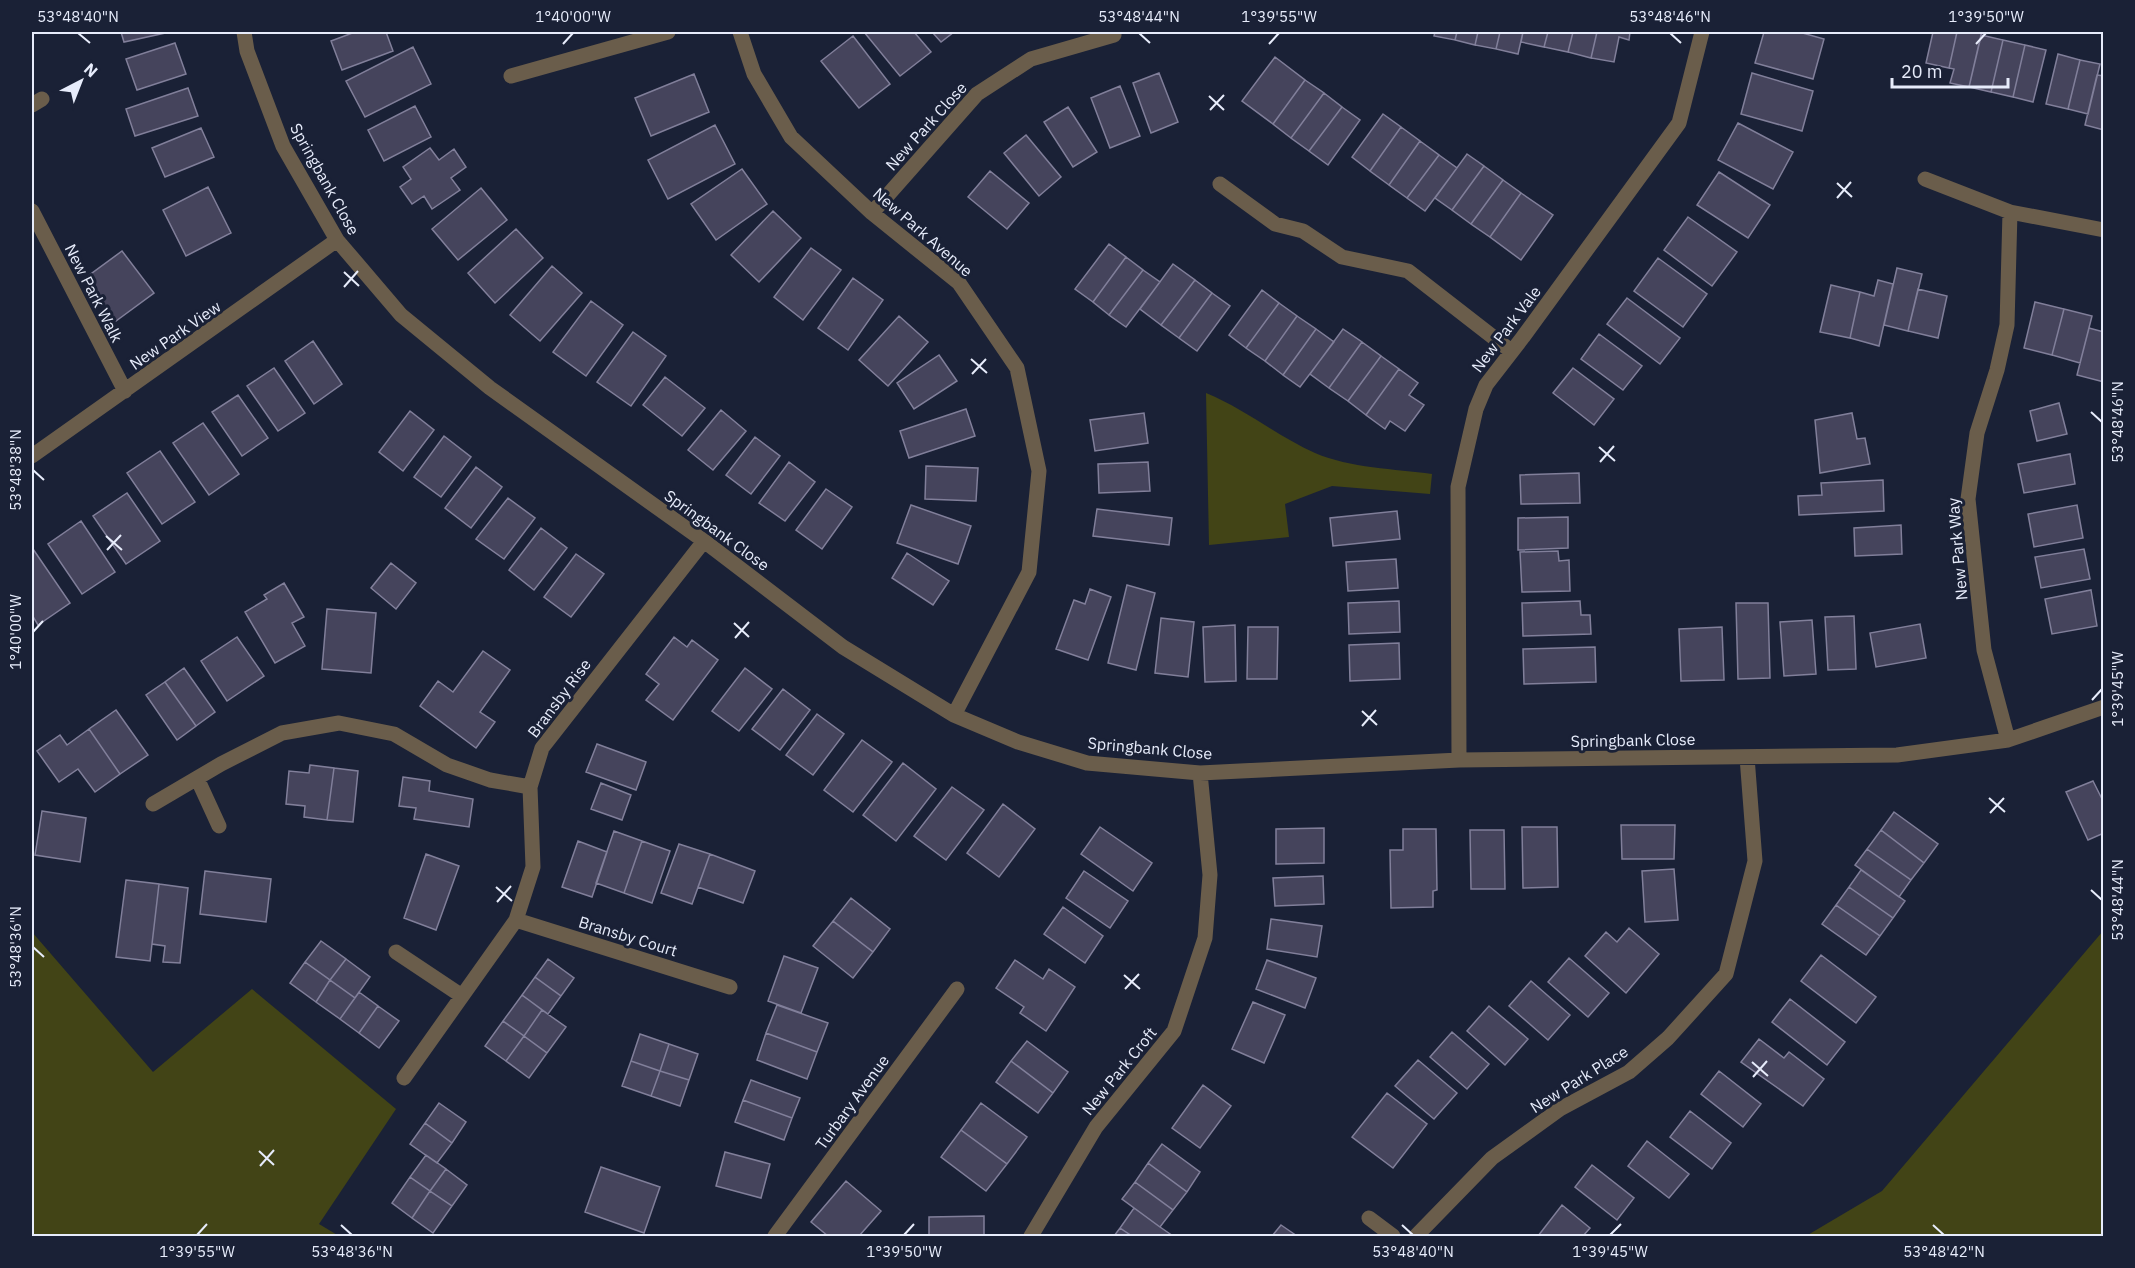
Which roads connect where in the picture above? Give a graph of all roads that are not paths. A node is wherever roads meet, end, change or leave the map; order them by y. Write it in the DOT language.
graph roads {
  1 [pos="244,32"];
  2 [pos="668,32"];
  3 [pos="740,32"];
  4 [pos="1702,32"];
  5 [pos="1114,35"];
  6 [pos="1078,38"];
  7 [pos="511,76"];
  8 [pos="1925,179"];
  9 [pos="1220,184"];
  10 [pos="32,211"];
  11 [pos="2010,212"];
  12 [pos="872,213"];
  13 [pos="2103,230"];
  14 [pos="337,240"];
  15 [pos="1511,351"];
  16 [pos="125,391"];
  17 [pos="32,456"];
  18 [pos="704,541"];
  19 [pos="2103,707"];
  20 [pos="954,715"];
  21 [pos="2008,740"];
  22 [pos="1747,757"];
  23 [pos="1459,760"];
  24 [pos="1200,773"];
  25 [pos="197,778"];
  26 [pos="530,787"];
  27 [pos="153,804"];
  28 [pos="219,826"];
  29 [pos="516,920"];
  30 [pos="396,952"];
  31 [pos="730,987"];
  32 [pos="957,989"];
  33 [pos="462,996"];
  34 [pos="404,1078"];
  35 [pos="1369,1218"];
  36 [pos="775,1236"];
  37 [pos="1031,1236"];
  38 [pos="1393,1236"];
  39 [pos="1416,1236"];
  1 -- 14 [label="street, Springbank Close"];
  2 -- 7 [label="street"];
  3 -- 12 [label="street, New Park Avenue"];
  4 -- 15 [label="street, New Park Vale"];
  5 -- 6 [label="street, New Park Close"];
  6 -- 12 [label="street, New Park Close"];
  8 -- 11 [label="street"];
  9 -- 15 [label="street"];
  10 -- 16 [label="street, New Park Walk"];
  11 -- 13 [label="street"];
  11 -- 21 [label="street, New Park Way"];
  12 -- 20 [label="street, New Park Avenue"];
  14 -- 16 [label="street, New Park View"];
  14 -- 18 [label="street, Springbank Close"];
  15 -- 23 [label="street, New Park Vale"];
  16 -- 17 [label="street, New Park View"];
  18 -- 20 [label="street, Springbank Close"];
  18 -- 26 [label="street, Bransby Rise"];
  19 -- 21 [label="street, Springbank Close"];
  20 -- 24 [label="street, Springbank Close"];
  21 -- 22 [label="street, Springbank Close"];
  22 -- 23 [label="street, Springbank Close"];
  22 -- 39 [label="street, New Park Place"];
  23 -- 24 [label="street, Springbank Close"];
  24 -- 37 [label="street, New Park Croft"];
  25 -- 26 [label="street"];
  25 -- 27 [label="street"];
  25 -- 28 [label="street"];
  26 -- 29 [label="street, Bransby Rise"];
  29 -- 31 [label="street, Bransby Court"];
  29 -- 33 [label="street, Bransby Rise"];
  30 -- 33 [label="street"];
  32 -- 36 [label="street, Turbary Avenue"];
  33 -- 34 [label="street, Bransby Rise"];
  35 -- 38 [label="street"];
}
